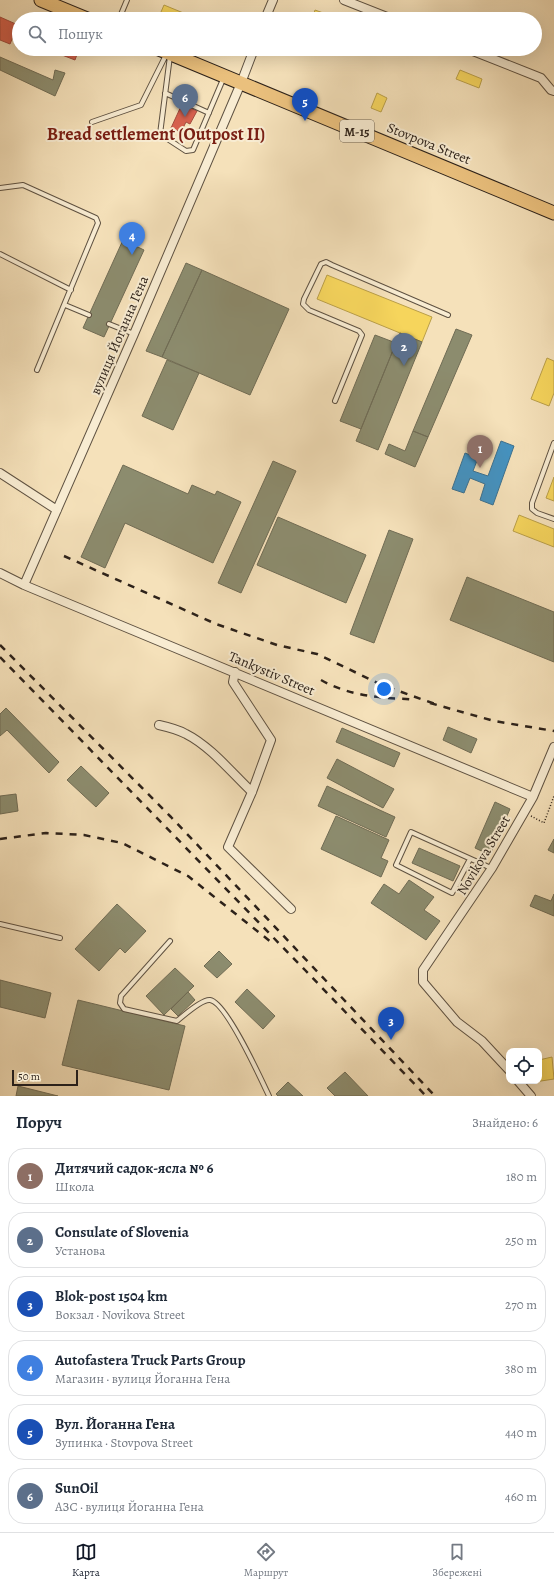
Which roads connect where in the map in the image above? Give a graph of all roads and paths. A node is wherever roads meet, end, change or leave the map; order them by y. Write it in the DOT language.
graph roads {
  1 [pos="41,0"];
  2 [pos="127,0"];
  3 [pos="273,0"];
  4 [pos="344,0"];
  5 [pos="70,12"];
  6 [pos="122,12"];
  7 [pos="269,12"];
  8 [pos="374,12"];
  9 [pos="164,56"];
  10 [pos="166,56"];
  11 [pos="176,56"];
  12 [pos="251,56"];
  13 [pos="486,56"];
  14 [pos="224,76"];
  15 [pos="241,83"];
  16 [pos="554,91"];
  17 [pos="165,93"];
  18 [pos="209,113"];
  19 [pos="92,122"];
  20 [pos="0,188"];
  21 [pos="554,213"];
  22 [pos="0,254"];
  23 [pos="71,290"];
  24 [pos="65,305"];
  25 [pos="89,315"];
  26 [pos="448,315"];
  27 [pos="109,324"];
  28 [pos="134,334"];
  29 [pos="37,370"];
  30 [pos="335,401"];
  31 [pos="554,443"];
  32 [pos="0,473"];
  33 [pos="57,510"];
  34 [pos="554,519"];
  35 [pos="0,573"];
  36 [pos="24,585"];
  37 [pos="235,672"];
  38 [pos="159,725"];
  39 [pos="554,747"];
  40 [pos="252,792"];
  41 [pos="554,796"];
  42 [pos="533,797"];
  43 [pos="524,813"];
  44 [pos="470,859"];
  45 [pos="492,868"];
  46 [pos="291,909"];
  47 [pos="0,924"];
  48 [pos="60,938"];
  49 [pos="170,941"];
  50 [pos="506,1067"];
  51 [pos="521,1084"];
  52 [pos="269,1096"];
  53 [pos="531,1096"];
  1 -- 5 [label="main road"];
  2 -- 6 [label="lane"];
  3 -- 7 [label="street"];
  4 -- 8 [label="street"];
  9 -- 19 [label="lane"];
  10 -- 17 [label="lane"];
  11 -- 14 [label="main road, Stovpova Street / М-15"];
  12 -- 15 [label="street, вулиця Йоганна Гена"];
  13 -- 16 [label="street"];
  14 -- 15 [label="main road, Stovpova Street / М-15"];
  14 -- 18 [label="lane"];
  15 -- 21 [label="main road, Stovpova Street / М-15"];
  15 -- 28 [label="street, вулиця Йоганна Гена"];
  17 -- 18 [label="lane"];
  17 -- 18 [label="lane"];
  20 -- 23 [label="lane"];
  22 -- 23 [label="lane"];
  23 -- 24 [label="lane"];
  24 -- 25 [label="lane"];
  24 -- 29 [label="lane"];
  26 -- 30 [label="lane"];
  27 -- 28 [label="lane"];
  28 -- 33 [label="street, вулиця Йоганна Гена"];
  31 -- 34 [label="lane"];
  32 -- 33 [label="street"];
  33 -- 36 [label="street, вулиця Йоганна Гена"];
  35 -- 36 [label="street, Tankystiv Street"];
  36 -- 37 [label="street, Tankystiv Street"];
  37 -- 40 [label="street"];
  37 -- 42 [label="street, Tankystiv Street"];
  38 -- 40 [label="street"];
  39 -- 42 [label="street, Novikova Street"];
  40 -- 46 [label="street"];
  41 -- 43 [label="path"];
  42 -- 43 [label="street, Novikova Street"];
  43 -- 45 [label="street, Novikova Street"];
  44 -- 44 [label="lane"];
  44 -- 45 [label="lane"];
  45 -- 50 [label="street, Novikova Street"];
  47 -- 48 [label="lane"];
  49 -- 52 [label="lane"];
  51 -- 53 [label="street"];
}
